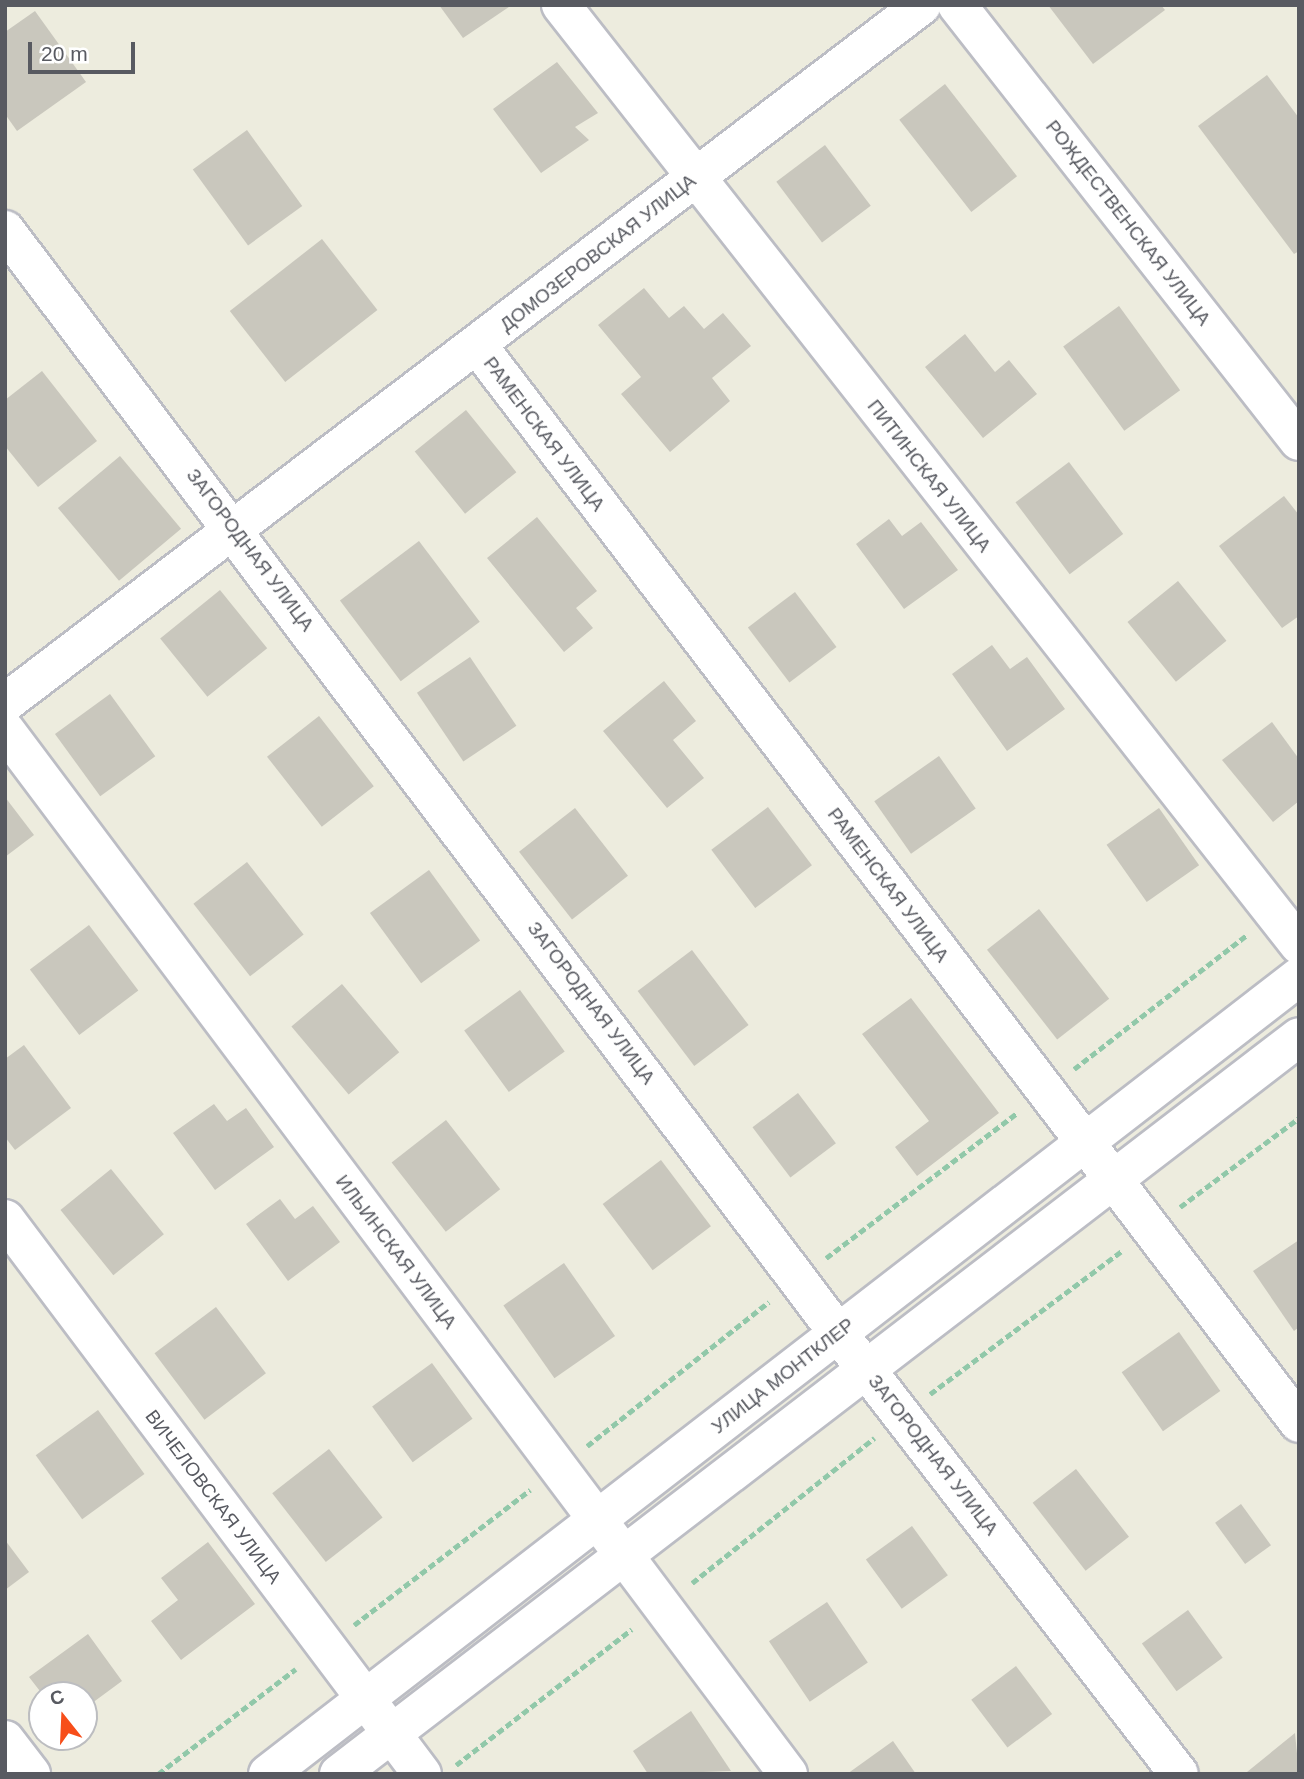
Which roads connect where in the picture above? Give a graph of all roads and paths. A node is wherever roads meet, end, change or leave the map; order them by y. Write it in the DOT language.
graph roads {
  1 [pos="561,5"];
  2 [pos="922,5"];
  3 [pos="957,5"];
  4 [pos="694,178"];
  5 [pos="5,230"];
  6 [pos="478,346"];
  7 [pos="1299,441"];
  8 [pos="234,529"];
  9 [pos="5,703"];
  10 [pos="5,730"];
  11 [pos="1274,914"];
  12 [pos="1299,946"];
  13 [pos="1299,977"];
  14 [pos="1299,1037"];
  15 [pos="1046,1091"];
  16 [pos="1299,1118"];
  17 [pos="1085,1143"];
  18 [pos="1114,1182"];
  19 [pos="5,1219"];
  20 [pos="1150,1230"];
  21 [pos="798,1279"];
  22 [pos="838,1333"];
  23 [pos="867,1369"];
  24 [pos="903,1414"];
  25 [pos="1299,1423"];
  26 [pos="557,1469"];
  27 [pos="596,1520"];
  28 [pos="623,1555"];
  29 [pos="662,1607"];
  30 [pos="326,1647"];
  31 [pos="366,1697"];
  32 [pos="392,1732"];
  33 [pos="5,1740"];
  34 [pos="31,1774"];
  35 [pos="158,1774"];
  36 [pos="268,1774"];
  37 [pos="339,1774"];
  38 [pos="422,1774"];
  39 [pos="444,1774"];
  40 [pos="788,1774"];
  41 [pos="1179,1774"];
  1 -- 4 [label="street, ПИТИНСКАЯ УЛИЦА"];
  2 -- 4 [label="street, ДОМОЗЕРОВСКАЯ УЛИЦА"];
  3 -- 7 [label="street, РОЖДЕСТВЕНСКАЯ УЛИЦА"];
  4 -- 6 [label="street, ДОМОЗЕРОВСКАЯ УЛИЦА"];
  4 -- 11 [label="street, ПИТИНСКАЯ УЛИЦА"];
  5 -- 8 [label="street, ЗАГОРОДНАЯ УЛИЦА"];
  6 -- 8 [label="street, ДОМОЗЕРОВСКАЯ УЛИЦА"];
  6 -- 15 [label="street, РАМЕНСКАЯ УЛИЦА"];
  8 -- 9 [label="street, ДОМОЗЕРОВСКАЯ УЛИЦА"];
  8 -- 21 [label="street, ЗАГОРОДНАЯ УЛИЦА"];
  10 -- 26 [label="street, ИЛЬИНСКАЯ УЛИЦА"];
  11 -- 12 [label="street, ПИТИНСКАЯ УЛИЦА"];
  11 -- 15 [label="path"];
  13 -- 17 [label="street, УЛИЦА МОНТКЛЕР"];
  14 -- 18 [label="street"];
  15 -- 17 [label="street, РАМЕНСКАЯ УЛИЦА"];
  15 -- 21 [label="path"];
  16 -- 20 [label="path"];
  17 -- 18 [label="street, РАМЕНСКАЯ УЛИЦА"];
  17 -- 22 [label="street, УЛИЦА МОНТКЛЕР"];
  18 -- 20 [label="street, РАМЕНСКАЯ УЛИЦА"];
  18 -- 23 [label="street"];
  19 -- 30 [label="street, ВИЧЕЛОВСКАЯ УЛИЦА"];
  20 -- 24 [label="path"];
  20 -- 25 [label="street, РАМЕНСКАЯ УЛИЦА"];
  21 -- 22 [label="street, ЗАГОРОДНАЯ УЛИЦА"];
  21 -- 26 [label="path"];
  22 -- 23 [label="street, ЗАГОРОДНАЯ УЛИЦА"];
  22 -- 27 [label="street, УЛИЦА МОНТКЛЕР"];
  23 -- 24 [label="street, ЗАГОРОДНАЯ УЛИЦА"];
  23 -- 28 [label="street"];
  24 -- 29 [label="path"];
  24 -- 41 [label="street, ЗАГОРОДНАЯ УЛИЦА"];
  26 -- 27 [label="street, ИЛЬИНСКАЯ УЛИЦА"];
  26 -- 30 [label="path"];
  27 -- 28 [label="street, ИЛЬИНСКАЯ УЛИЦА"];
  27 -- 31 [label="street, УЛИЦА МОНТКЛЕР"];
  28 -- 29 [label="street, ИЛЬИНСКАЯ УЛИЦА"];
  28 -- 32 [label="street"];
  29 -- 39 [label="path"];
  29 -- 40 [label="street, ИЛЬИНСКАЯ УЛИЦА"];
  30 -- 31 [label="street, ВИЧЕЛОВСКАЯ УЛИЦА"];
  30 -- 35 [label="path"];
  31 -- 32 [label="street, ВИЧЕЛОВСКАЯ УЛИЦА"];
  31 -- 36 [label="street, УЛИЦА МОНТКЛЕР"];
  32 -- 37 [label="street"];
  32 -- 38 [label="street, ВИЧЕЛОВСКАЯ УЛИЦА"];
  33 -- 34 [label="street"];
}
